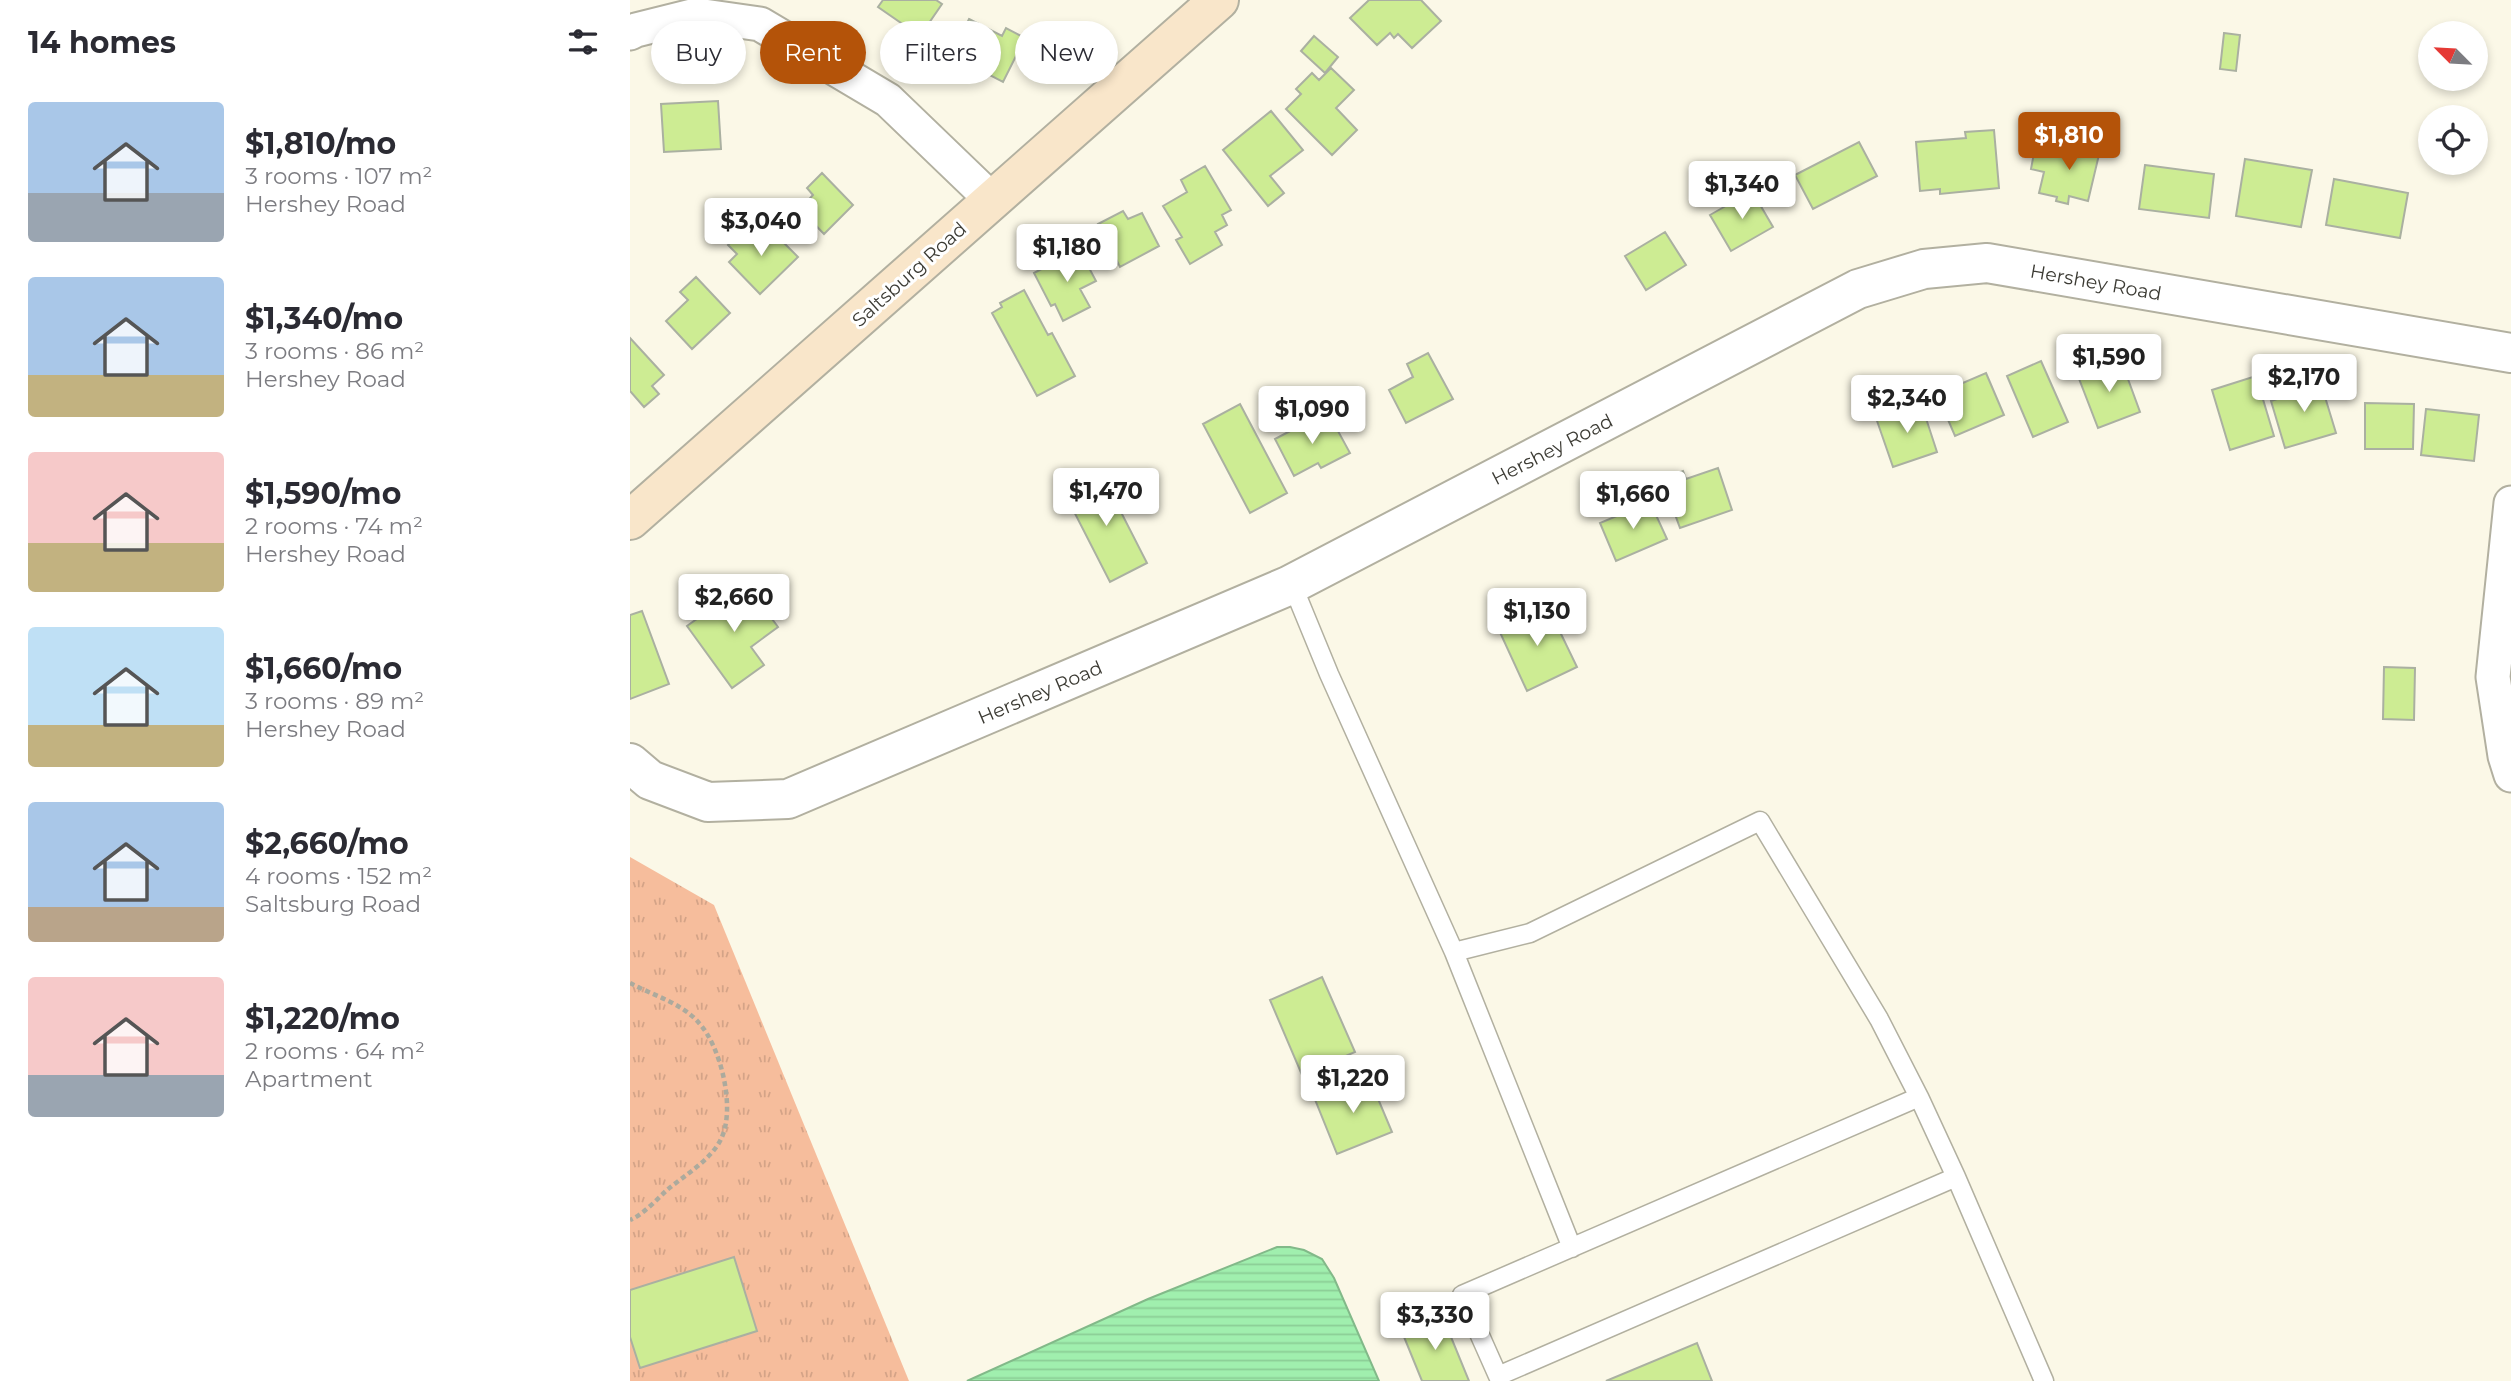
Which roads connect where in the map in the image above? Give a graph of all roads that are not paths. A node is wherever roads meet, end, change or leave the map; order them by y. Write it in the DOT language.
graph roads {
  1 [pos="1219,0"];
  2 [pos="630,33"];
  3 [pos="992,200"];
  4 [pos="2511,353"];
  5 [pos="2511,503"];
  6 [pos="630,520"];
  7 [pos="1292,584"];
  8 [pos="630,763"];
  9 [pos="2511,775"];
  10 [pos="1454,952"];
  11 [pos="1919,1097"];
  12 [pos="1956,1177"];
  13 [pos="1572,1248"];
  14 [pos="1498,1378"];
  15 [pos="2044,1381"];
  1 -- 3 [label="main road, Saltsburg Road"];
  2 -- 3 [label="street"];
  3 -- 6 [label="main road, Saltsburg Road"];
  4 -- 7 [label="street, Hershey Road"];
  5 -- 9 [label="street"];
  7 -- 8 [label="street, Hershey Road"];
  7 -- 10 [label="lane"];
  10 -- 11 [label="lane"];
  10 -- 13 [label="lane"];
  11 -- 12 [label="lane"];
  11 -- 13 [label="lane"];
  12 -- 14 [label="lane"];
  12 -- 15 [label="lane"];
  13 -- 14 [label="lane"];
}
